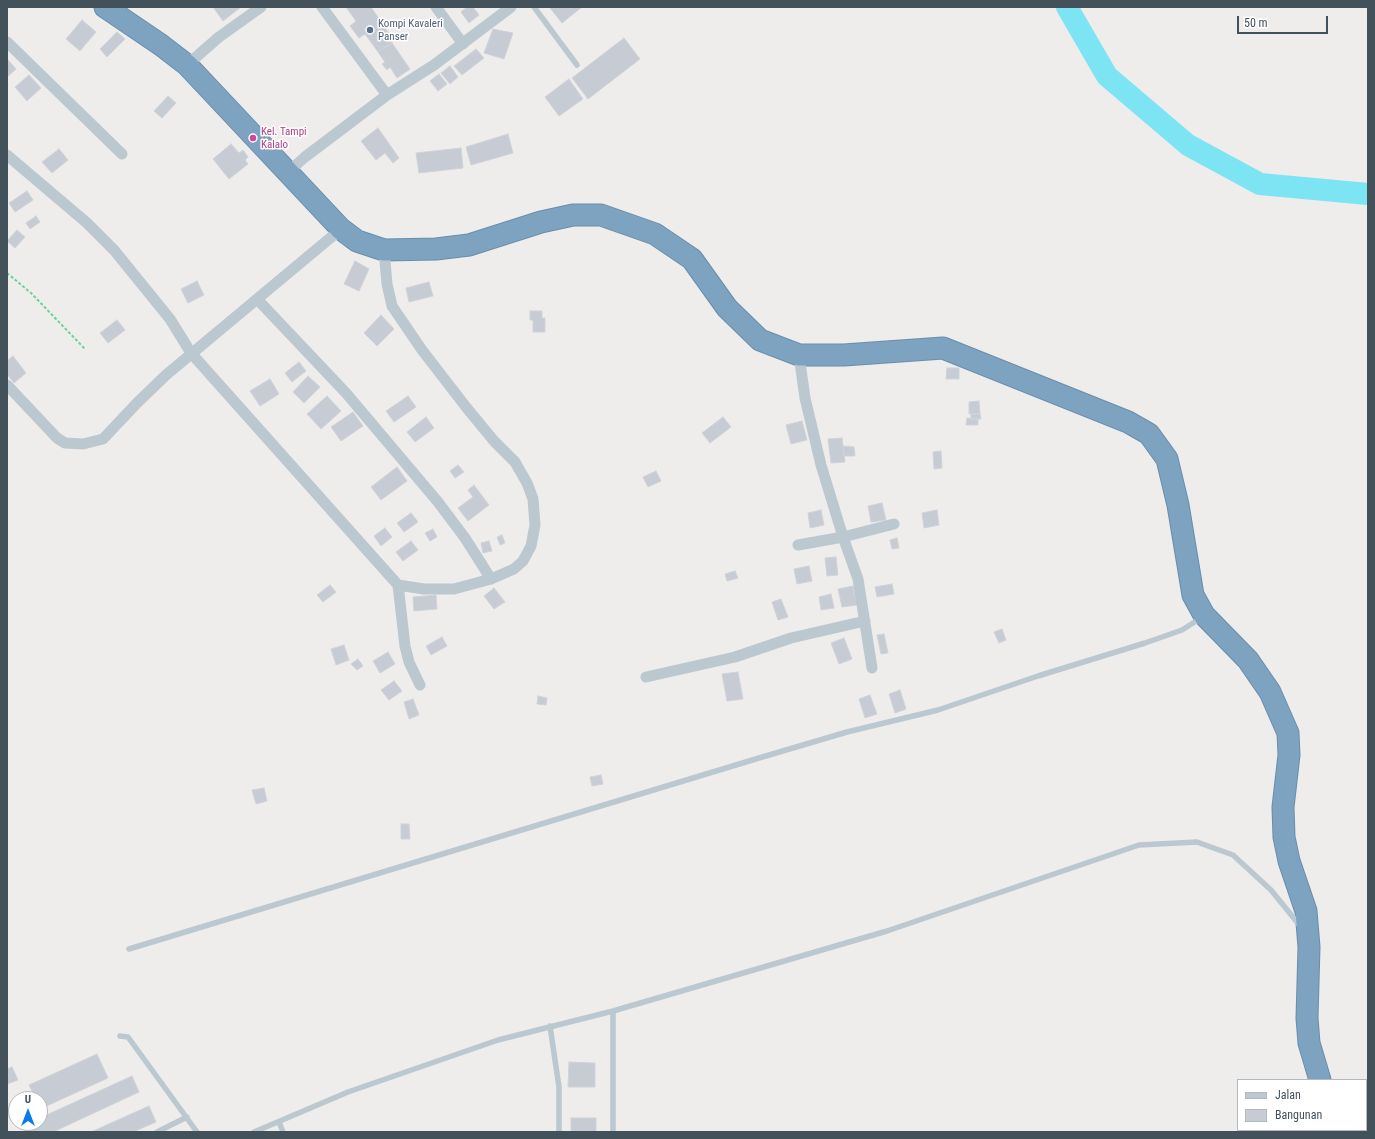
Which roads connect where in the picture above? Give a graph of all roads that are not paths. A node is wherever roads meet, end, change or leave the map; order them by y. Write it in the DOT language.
graph roads {
  1 [pos="105,7"];
  2 [pos="261,7"];
  3 [pos="322,7"];
  4 [pos="436,7"];
  5 [pos="534,7"];
  6 [pos="503,9"];
  7 [pos="7,42"];
  8 [pos="463,44"];
  9 [pos="187,65"];
  10 [pos="577,65"];
  11 [pos="387,96"];
  12 [pos="122,154"];
  13 [pos="7,155"];
  14 [pos="288,172"];
  15 [pos="341,230"];
  16 [pos="384,250"];
  17 [pos="257,299"];
  18 [pos="192,353"];
  19 [pos="799,355"];
  20 [pos="7,386"];
  21 [pos="894,524"];
  22 [pos="843,538"];
  23 [pos="798,545"];
  24 [pos="491,579"];
  25 [pos="398,585"];
  26 [pos="1204,615"];
  27 [pos="865,621"];
  28 [pos="872,668"];
  29 [pos="646,677"];
  30 [pos="420,685"];
  31 [pos="1309,936"];
  32 [pos="129,949"];
  33 [pos="613,1010"];
  34 [pos="550,1026"];
  35 [pos="120,1036"];
  36 [pos="1320,1079"];
  37 [pos="187,1118"];
  38 [pos="279,1122"];
  39 [pos="157,1132"];
  40 [pos="197,1132"];
  41 [pos="254,1132"];
  42 [pos="283,1132"];
  43 [pos="559,1132"];
  44 [pos="613,1132"];
  1 -- 9 [label="highway"];
  2 -- 9 [label="street"];
  3 -- 11 [label="street"];
  4 -- 8 [label="street"];
  5 -- 10 [label="lane"];
  6 -- 8 [label="street"];
  7 -- 12 [label="street"];
  8 -- 11 [label="street"];
  9 -- 14 [label="highway"];
  11 -- 14 [label="street"];
  13 -- 18 [label="street"];
  14 -- 15 [label="highway"];
  15 -- 16 [label="highway"];
  15 -- 17 [label="street"];
  16 -- 19 [label="highway"];
  16 -- 24 [label="street"];
  17 -- 18 [label="street"];
  17 -- 24 [label="street"];
  18 -- 20 [label="street"];
  18 -- 25 [label="street"];
  19 -- 22 [label="street"];
  19 -- 26 [label="highway"];
  21 -- 22 [label="street"];
  22 -- 23 [label="street"];
  22 -- 27 [label="street"];
  24 -- 25 [label="street"];
  25 -- 30 [label="street"];
  26 -- 31 [label="highway"];
  26 -- 32 [label="lane"];
  27 -- 28 [label="street"];
  27 -- 29 [label="street"];
  31 -- 33 [label="lane"];
  31 -- 36 [label="highway"];
  33 -- 34 [label="lane"];
  33 -- 44 [label="lane"];
  34 -- 38 [label="lane"];
  34 -- 43 [label="lane"];
  35 -- 37 [label="lane"];
  37 -- 39 [label="lane"];
  37 -- 40 [label="lane"];
  38 -- 41 [label="lane"];
  38 -- 42 [label="lane"];
}
